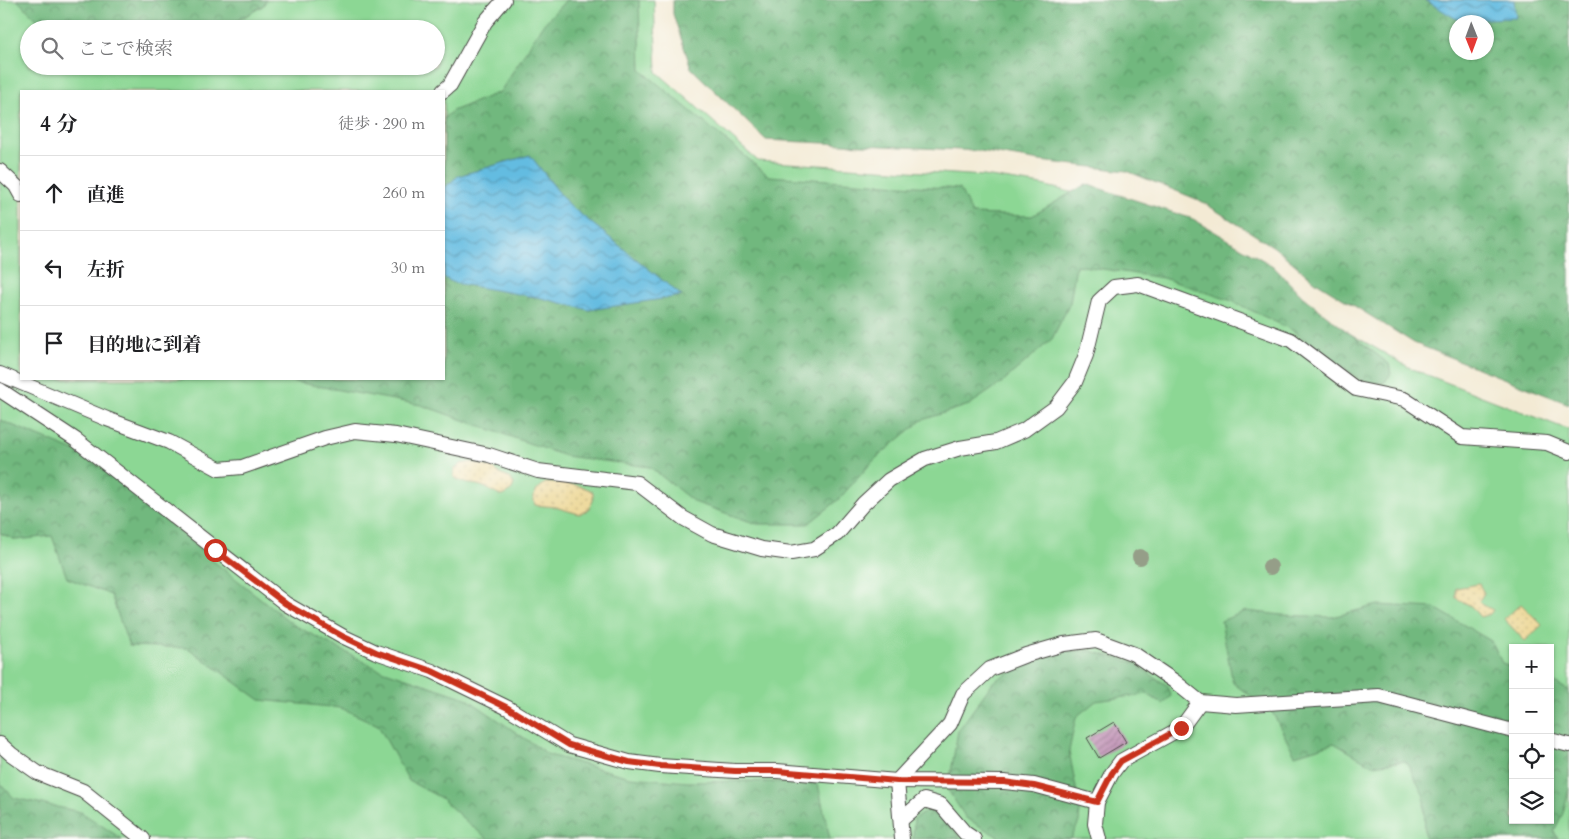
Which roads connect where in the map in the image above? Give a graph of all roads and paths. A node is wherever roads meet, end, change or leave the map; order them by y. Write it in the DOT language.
graph roads {
  1 [pos="504,0"];
  2 [pos="444,90"];
  3 [pos="0,171"];
  4 [pos="20,193"];
  5 [pos="0,374"];
  6 [pos="0,390"];
  7 [pos="1569,452"];
  8 [pos="1200,702"];
  9 [pos="1509,729"];
  10 [pos="1554,741"];
  11 [pos="0,744"];
  12 [pos="1569,745"];
  13 [pos="897,781"];
  14 [pos="1097,802"];
  15 [pos="901,820"];
  16 [pos="143,839"];
  17 [pos="902,839"];
  18 [pos="974,839"];
  19 [pos="1099,839"];
  1 -- 2 [label="lane"];
  3 -- 4 [label="lane"];
  5 -- 7 [label="lane"];
  6 -- 13 [label="lane"];
  8 -- 9 [label="lane"];
  8 -- 13 [label="lane"];
  8 -- 14 [label="lane"];
  10 -- 12 [label="lane"];
  11 -- 16 [label="lane"];
  13 -- 14 [label="lane"];
  13 -- 15 [label="lane"];
  14 -- 19 [label="lane"];
  15 -- 17 [label="lane"];
  15 -- 18 [label="lane"];
}
